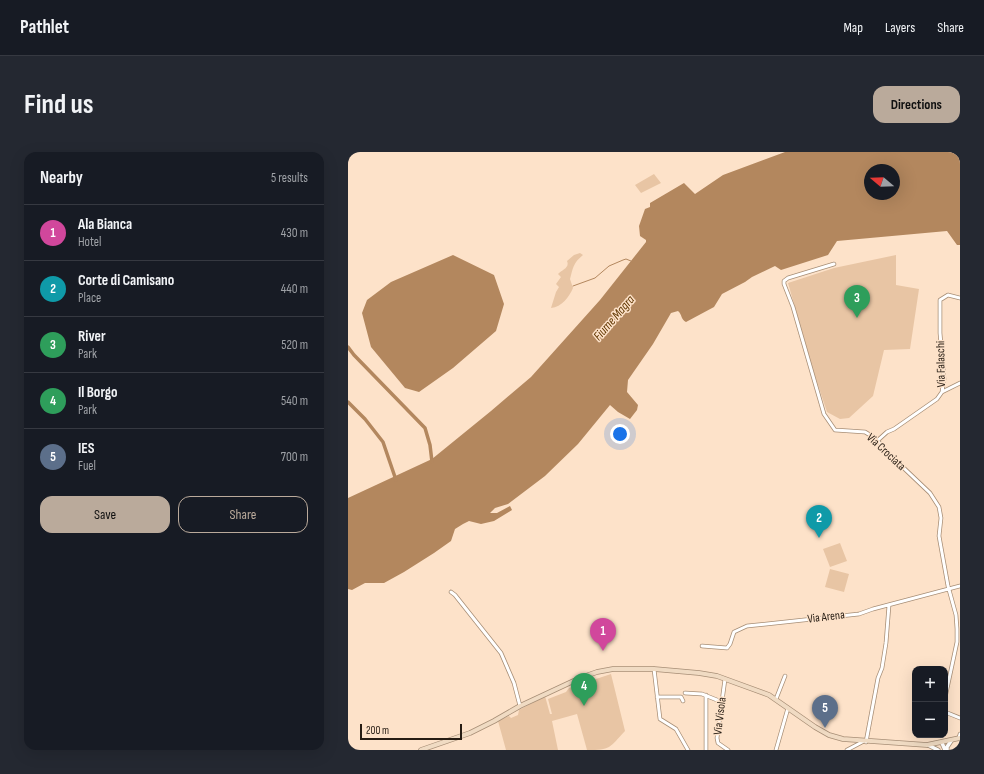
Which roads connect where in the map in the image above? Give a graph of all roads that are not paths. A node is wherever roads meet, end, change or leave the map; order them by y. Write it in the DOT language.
graph roads {
  1 [pos="834,264"];
  2 [pos="960,298"];
  3 [pos="960,383"];
  4 [pos="942,392"];
  5 [pos="877,441"];
  6 [pos="960,586"];
  7 [pos="949,589"];
  8 [pos="450,592"];
  9 [pos="889,605"];
  10 [pos="702,646"];
  11 [pos="654,669"];
  12 [pos="785,676"];
  13 [pos="725,679"];
  14 [pos="948,683"];
  15 [pos="685,693"];
  16 [pos="706,695"];
  17 [pos="657,696"];
  18 [pos="776,698"];
  19 [pos="683,701"];
  20 [pos="722,702"];
  21 [pos="520,706"];
  22 [pos="788,708"];
  23 [pos="948,713"];
  24 [pos="960,718"];
  25 [pos="960,736"];
  26 [pos="865,741"];
  27 [pos="951,741"];
  28 [pos="941,743"];
  29 [pos="928,745"];
  30 [pos="725,749"];
  31 [pos="421,750"];
  32 [pos="688,750"];
  33 [pos="706,750"];
  34 [pos="776,750"];
  35 [pos="847,750"];
  36 [pos="939,750"];
  37 [pos="946,750"];
  1 -- 5 [label="street, Via Crociata"];
  2 -- 4 [label="street, Via Falaschi"];
  3 -- 4 [label="street"];
  4 -- 5 [label="street, Via Falaschi"];
  5 -- 7 [label="street, Via Crociata"];
  6 -- 7 [label="street, Via Arena"];
  7 -- 9 [label="street, Via Arena"];
  7 -- 14 [label="street, Via Crociata"];
  8 -- 21 [label="street"];
  9 -- 10 [label="street, Via Arena"];
  9 -- 26 [label="street"];
  11 -- 13 [label="main road"];
  11 -- 17 [label="street"];
  11 -- 21 [label="main road"];
  12 -- 18 [label="street"];
  13 -- 18 [label="main road"];
  13 -- 20 [label="street, Via Visola"];
  15 -- 16 [label="street"];
  16 -- 20 [label="street"];
  16 -- 33 [label="street, Via Visola"];
  17 -- 19 [label="street"];
  17 -- 32 [label="street"];
  18 -- 22 [label="main road"];
  20 -- 30 [label="street, Via Visola"];
  21 -- 31 [label="main road"];
  22 -- 26 [label="main road"];
  22 -- 34 [label="street"];
  23 -- 24 [label="street"];
  25 -- 27 [label="main road"];
  26 -- 29 [label="main road"];
  26 -- 35 [label="street"];
  27 -- 28 [label="main road"];
  27 -- 37 [label="street"];
  28 -- 29 [label="main road"];
  28 -- 36 [label="street"];
  28 -- 37 [label="street"];
  29 -- 36 [label="street"];
}
